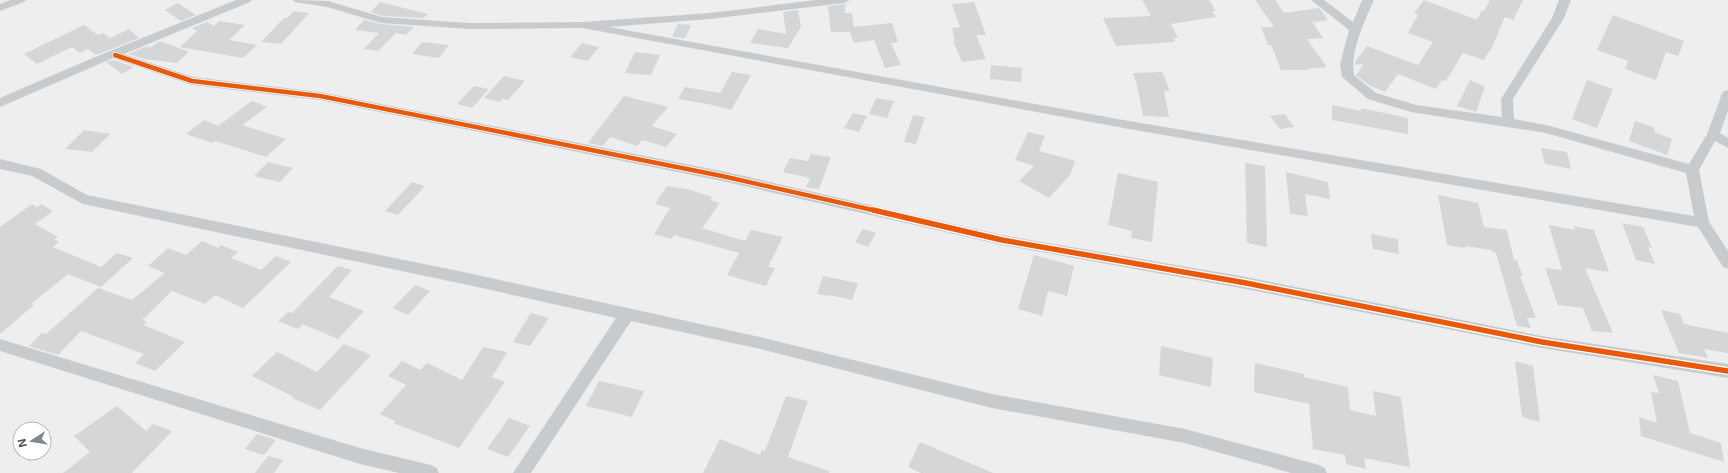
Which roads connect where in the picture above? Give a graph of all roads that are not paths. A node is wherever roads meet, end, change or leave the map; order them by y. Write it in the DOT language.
graph roads {
  1 [pos="20,0"];
  2 [pos="246,0"];
  3 [pos="299,0"];
  4 [pos="345,0"];
  5 [pos="844,0"];
  6 [pos="1317,0"];
  7 [pos="1368,0"];
  8 [pos="1565,0"];
  9 [pos="328,4"];
  10 [pos="0,8"];
  11 [pos="582,25"];
  12 [pos="1355,29"];
  13 [pos="115,55"];
  14 [pos="1728,94"];
  15 [pos="0,103"];
  16 [pos="1508,122"];
  17 [pos="1713,134"];
  18 [pos="1728,144"];
  19 [pos="0,164"];
  20 [pos="1692,170"];
  21 [pos="1702,223"];
  22 [pos="1728,263"];
  23 [pos="627,314"];
  24 [pos="0,345"];
  25 [pos="1728,371"];
  26 [pos="431,473"];
  27 [pos="521,473"];
  28 [pos="1319,473"];
  1 -- 10 [label="street"];
  2 -- 13 [label="street"];
  3 -- 9 [label="street"];
  4 -- 9 [label="street"];
  5 -- 11 [label="street"];
  6 -- 12 [label="street"];
  7 -- 12 [label="street"];
  8 -- 16 [label="street"];
  9 -- 11 [label="street"];
  11 -- 21 [label="street"];
  12 -- 16 [label="street"];
  13 -- 15 [label="street"];
  13 -- 25 [label="street"];
  14 -- 17 [label="street"];
  16 -- 20 [label="street"];
  17 -- 18 [label="street"];
  17 -- 20 [label="street"];
  19 -- 23 [label="street"];
  20 -- 21 [label="street"];
  21 -- 22 [label="street"];
  23 -- 27 [label="street"];
  23 -- 28 [label="street"];
  24 -- 26 [label="street"];
}
